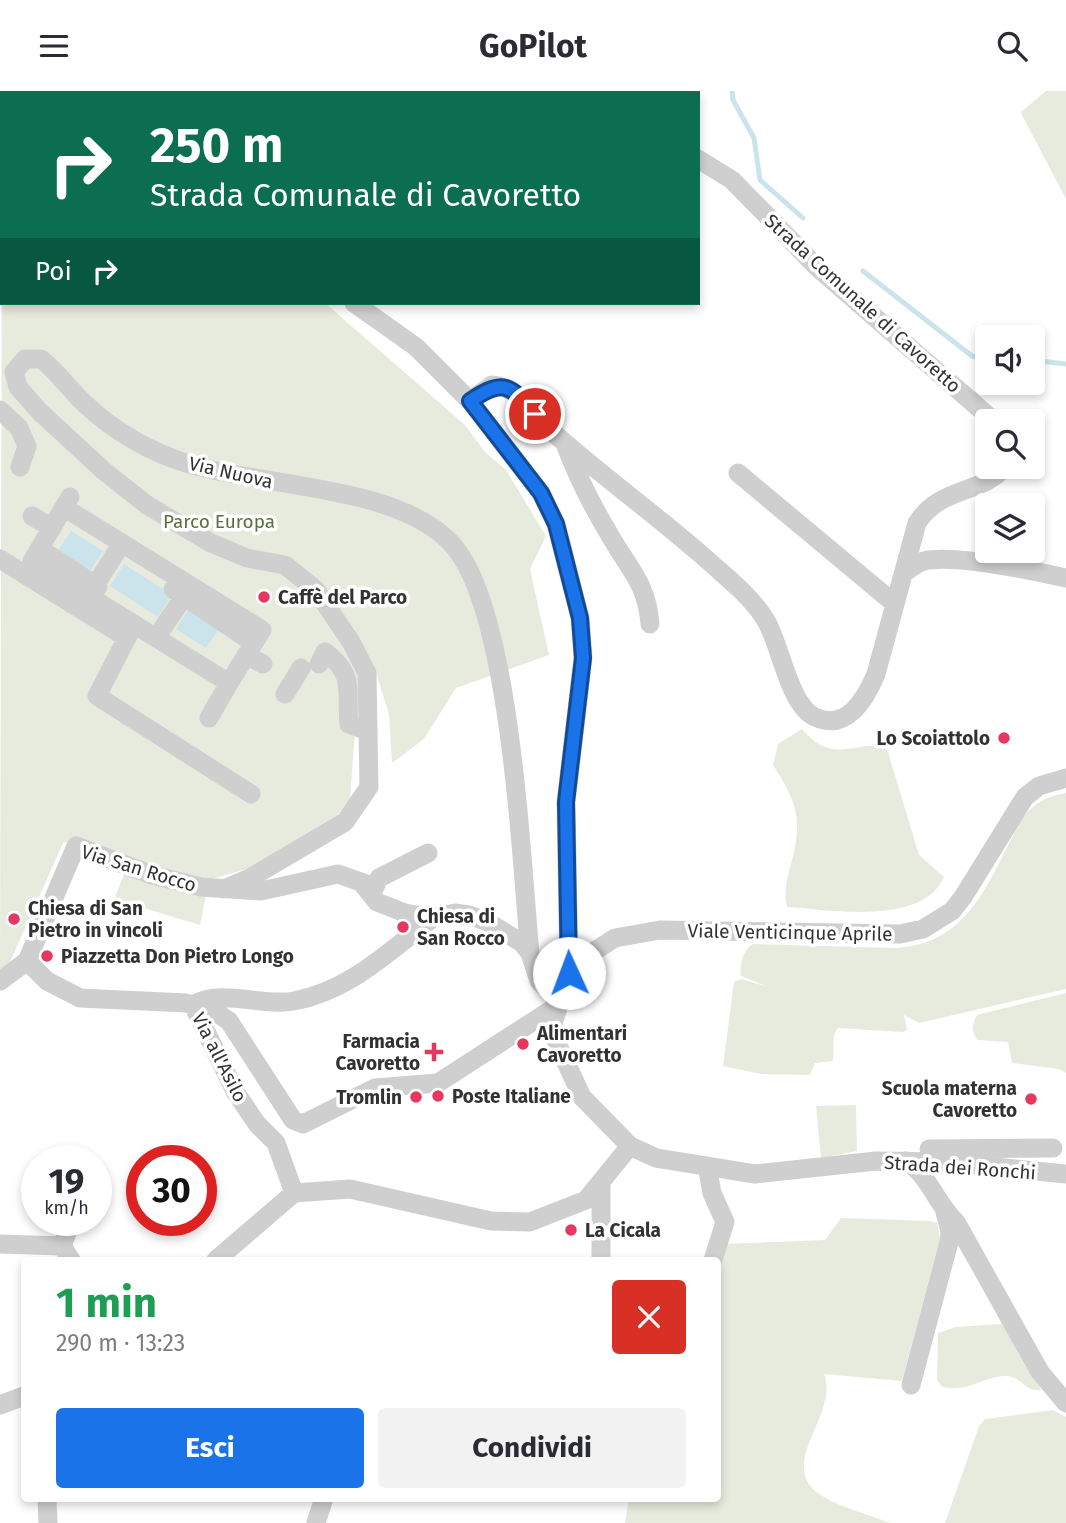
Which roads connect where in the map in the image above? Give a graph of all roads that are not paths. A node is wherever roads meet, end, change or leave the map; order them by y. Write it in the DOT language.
graph roads {
  1 [pos="700,160"];
  2 [pos="357,305"];
  3 [pos="7,373"];
  4 [pos="470,401"];
  5 [pos="980,409"];
  6 [pos="0,410"];
  7 [pos="565,443"];
  8 [pos="20,467"];
  9 [pos="738,473"];
  10 [pos="988,479"];
  11 [pos="62,513"];
  12 [pos="32,516"];
  13 [pos="119,548"];
  14 [pos="0,559"];
  15 [pos="33,561"];
  16 [pos="905,572"];
  17 [pos="1066,577"];
  18 [pos="92,591"];
  19 [pos="188,591"];
  20 [pos="895,604"];
  21 [pos="650,624"];
  22 [pos="130,631"];
  23 [pos="160,633"];
  24 [pos="232,678"];
  25 [pos="300,678"];
  26 [pos="209,718"];
  27 [pos="365,723"];
  28 [pos="1066,778"];
  29 [pos="251,794"];
  30 [pos="428,853"];
  31 [pos="361,882"];
  32 [pos="224,889"];
  33 [pos="433,918"];
  34 [pos="530,953"];
  35 [pos="27,961"];
  36 [pos="569,973"];
  37 [pos="0,981"];
  38 [pos="561,1003"];
  39 [pos="193,1005"];
  40 [pos="630,1146"];
  41 [pos="1053,1148"];
  42 [pos="906,1161"];
  43 [pos="854,1162"];
  44 [pos="707,1166"];
  45 [pos="1066,1174"];
  46 [pos="601,1184"];
  47 [pos="294,1193"];
  48 [pos="944,1211"];
  49 [pos="0,1244"];
  50 [pos="66,1253"];
  51 [pos="219,1257"];
  52 [pos="601,1257"];
  53 [pos="714,1257"];
  54 [pos="911,1385"];
  55 [pos="15,1398"];
  56 [pos="1066,1403"];
  57 [pos="0,1405"];
  58 [pos="47,1502"];
  59 [pos="323,1502"];
  60 [pos="48,1523"];
  61 [pos="316,1523"];
  1 -- 5 [label="street, Strada Comunale di Cavoretto"];
  2 -- 4 [label="street"];
  3 -- 27 [label="street, Via Nuova"];
  3 -- 34 [label="street, Via Nuova"];
  4 -- 7 [label="street"];
  4 -- 36 [label="street"];
  6 -- 8 [label="street"];
  7 -- 20 [label="street"];
  7 -- 21 [label="street"];
  9 -- 20 [label="street"];
  10 -- 16 [label="street"];
  11 -- 12 [label="street"];
  11 -- 13 [label="street"];
  11 -- 15 [label="street"];
  13 -- 18 [label="street"];
  13 -- 19 [label="street"];
  14 -- 15 [label="street"];
  15 -- 18 [label="street"];
  15 -- 22 [label="street"];
  16 -- 17 [label="street"];
  16 -- 20 [label="street"];
  18 -- 22 [label="street"];
  18 -- 23 [label="street"];
  19 -- 23 [label="street"];
  19 -- 24 [label="street"];
  22 -- 23 [label="street"];
  22 -- 29 [label="street"];
  23 -- 24 [label="street"];
  24 -- 26 [label="street"];
  25 -- 27 [label="street"];
  27 -- 32 [label="street"];
  28 -- 36 [label="street, Viale Venticinque Aprile"];
  30 -- 31 [label="street"];
  31 -- 32 [label="street, Via San Rocco"];
  31 -- 33 [label="street"];
  32 -- 35 [label="street, Via San Rocco"];
  33 -- 34 [label="street"];
  33 -- 39 [label="street, Via all'Asilo"];
  34 -- 38 [label="street"];
  35 -- 37 [label="street"];
  35 -- 39 [label="street"];
  36 -- 38 [label="street"];
  38 -- 39 [label="street"];
  38 -- 40 [label="street, Strada dei Ronchi"];
  39 -- 47 [label="street, Via all'Asilo"];
  40 -- 44 [label="street, Strada dei Ronchi"];
  40 -- 46 [label="street"];
  41 -- 43 [label="street, Strada dei Ronchi"];
  42 -- 43 [label="street, Strada dei Ronchi"];
  42 -- 45 [label="street, Strada dei Ronchi"];
  42 -- 48 [label="street"];
  43 -- 44 [label="street, Strada dei Ronchi"];
  44 -- 53 [label="street"];
  46 -- 47 [label="street"];
  46 -- 52 [label="street"];
  47 -- 51 [label="street"];
  48 -- 54 [label="street"];
  48 -- 56 [label="street"];
  49 -- 50 [label="street"];
  55 -- 57 [label="street"];
  58 -- 60 [label="street"];
  59 -- 61 [label="street"];
}
